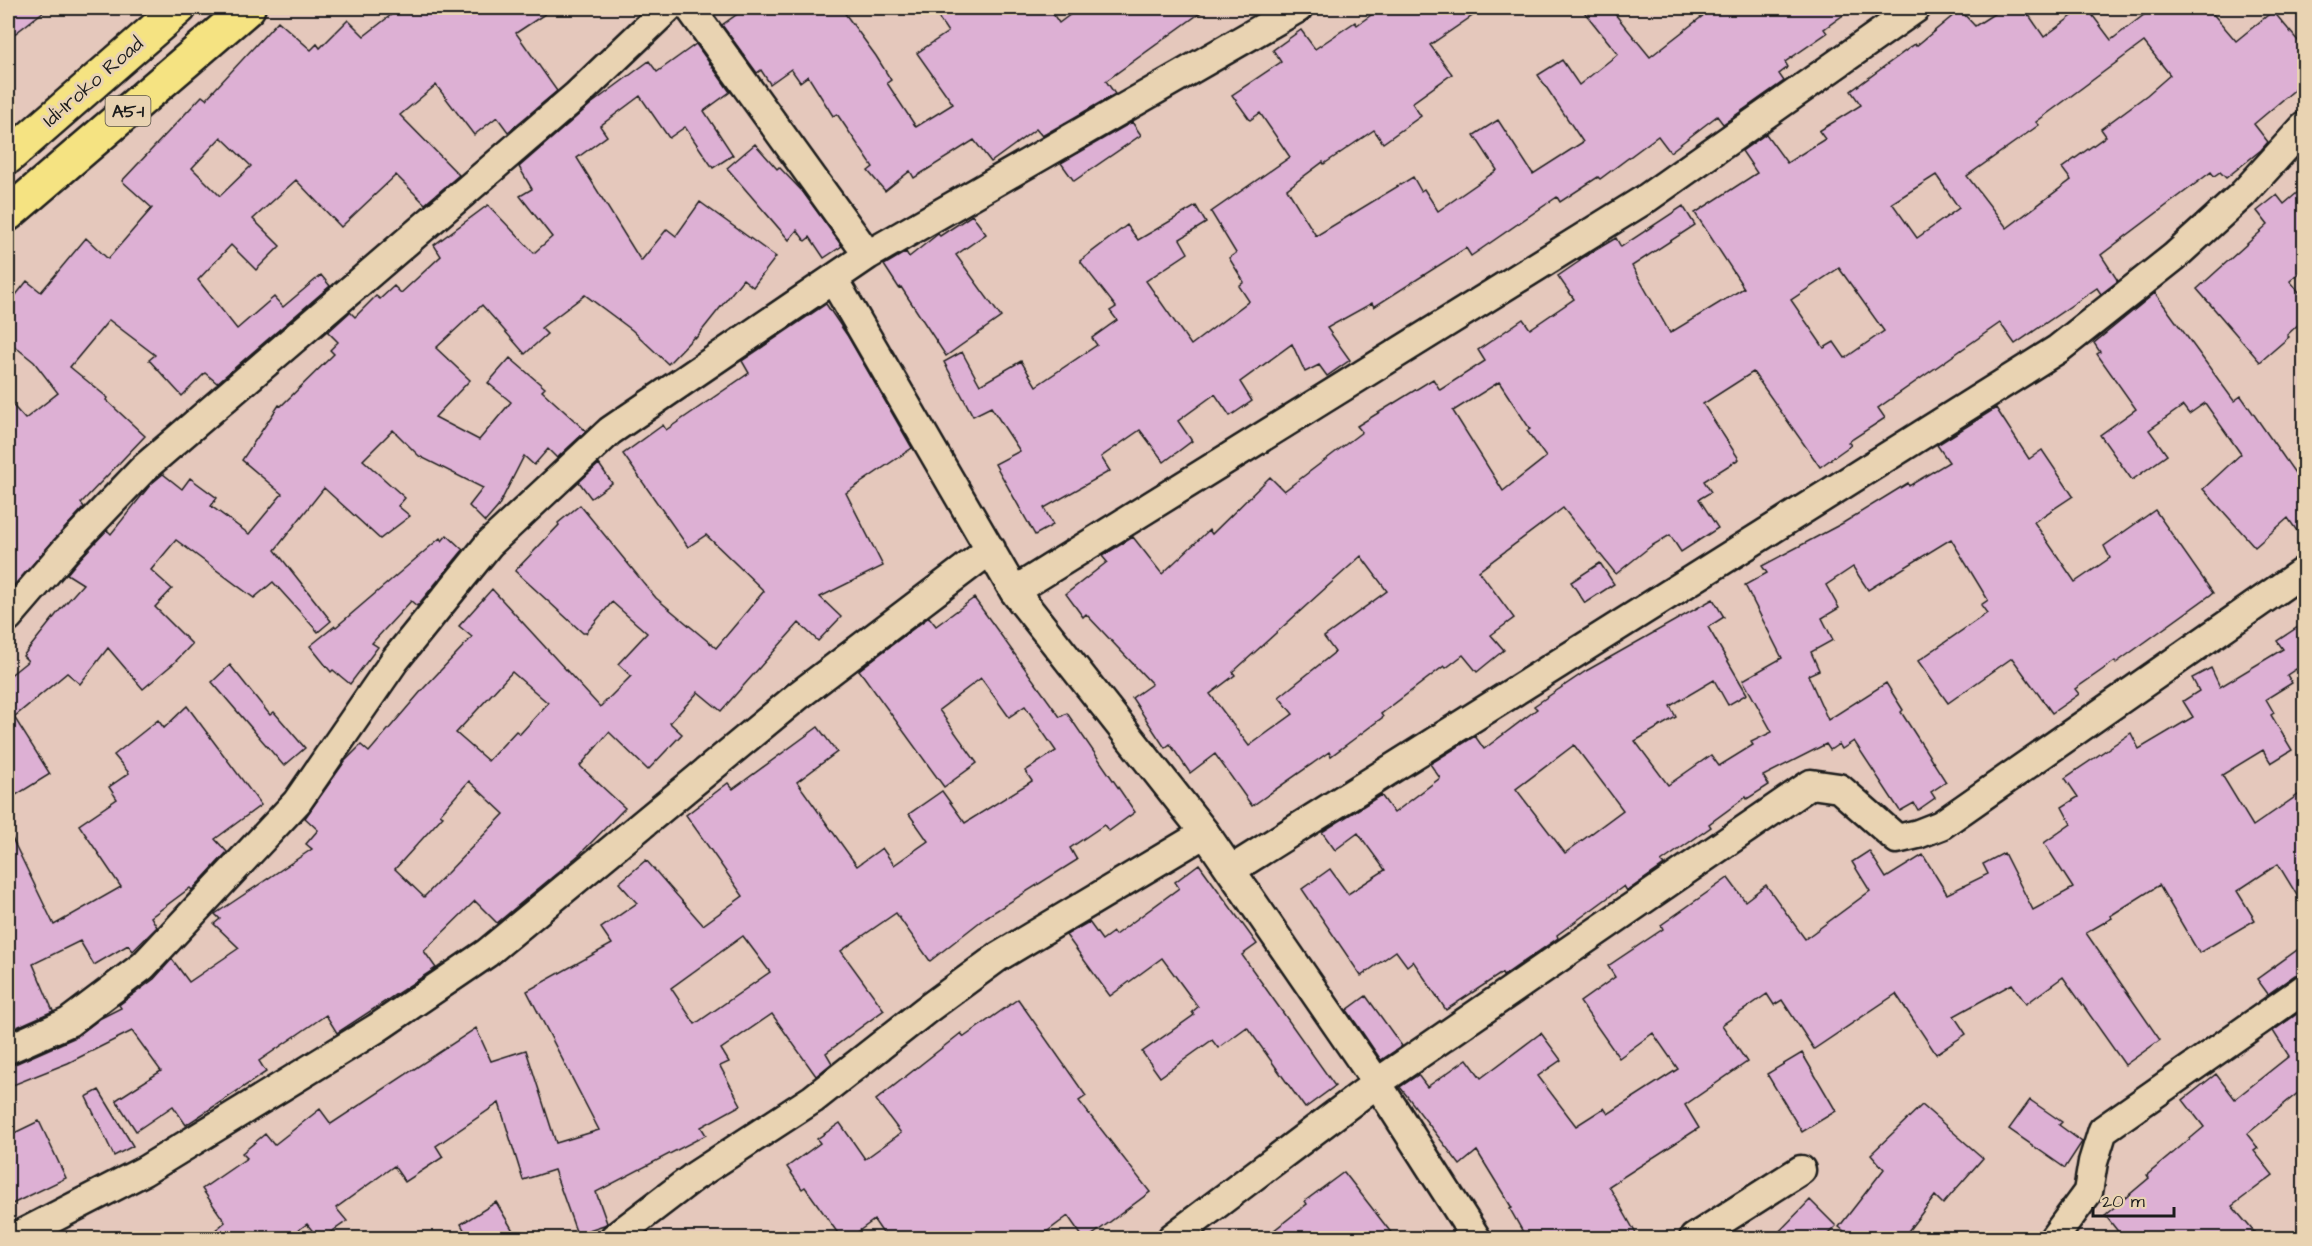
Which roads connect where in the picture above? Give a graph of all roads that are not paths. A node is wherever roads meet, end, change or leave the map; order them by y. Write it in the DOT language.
graph roads {
  1 [pos="179,8"];
  2 [pos="248,8"];
  3 [pos="668,8"];
  4 [pos="690,8"];
  5 [pos="1298,8"];
  6 [pos="1916,8"];
  7 [pos="2304,127"];
  8 [pos="8,157"];
  9 [pos="8,214"];
  10 [pos="868,255"];
  11 [pos="833,279"];
  12 [pos="991,549"];
  13 [pos="2304,571"];
  14 [pos="1014,591"];
  15 [pos="8,617"];
  16 [pos="1205,833"];
  17 [pos="1232,870"];
  18 [pos="2304,989"];
  19 [pos="8,1049"];
  20 [pos="1377,1083"];
  21 [pos="1801,1170"];
  22 [pos="14,1239"];
  23 [pos="614,1239"];
  24 [pos="1172,1239"];
  25 [pos="1476,1239"];
  26 [pos="1694,1239"];
  27 [pos="2054,1239"];
  1 -- 8 [label="highway, Idi-Iroko Road / A5-1"];
  2 -- 9 [label="highway, A5-1"];
  3 -- 15 [label="street"];
  4 -- 10 [label="street"];
  5 -- 10 [label="street"];
  6 -- 14 [label="street"];
  7 -- 17 [label="street"];
  10 -- 11 [label="street"];
  11 -- 12 [label="street"];
  11 -- 19 [label="street"];
  12 -- 14 [label="street"];
  12 -- 22 [label="street"];
  13 -- 20 [label="street"];
  14 -- 16 [label="street"];
  16 -- 17 [label="street"];
  16 -- 23 [label="street"];
  17 -- 20 [label="street"];
  18 -- 27 [label="street"];
  20 -- 24 [label="street"];
  20 -- 25 [label="street"];
  21 -- 26 [label="street"];
}
